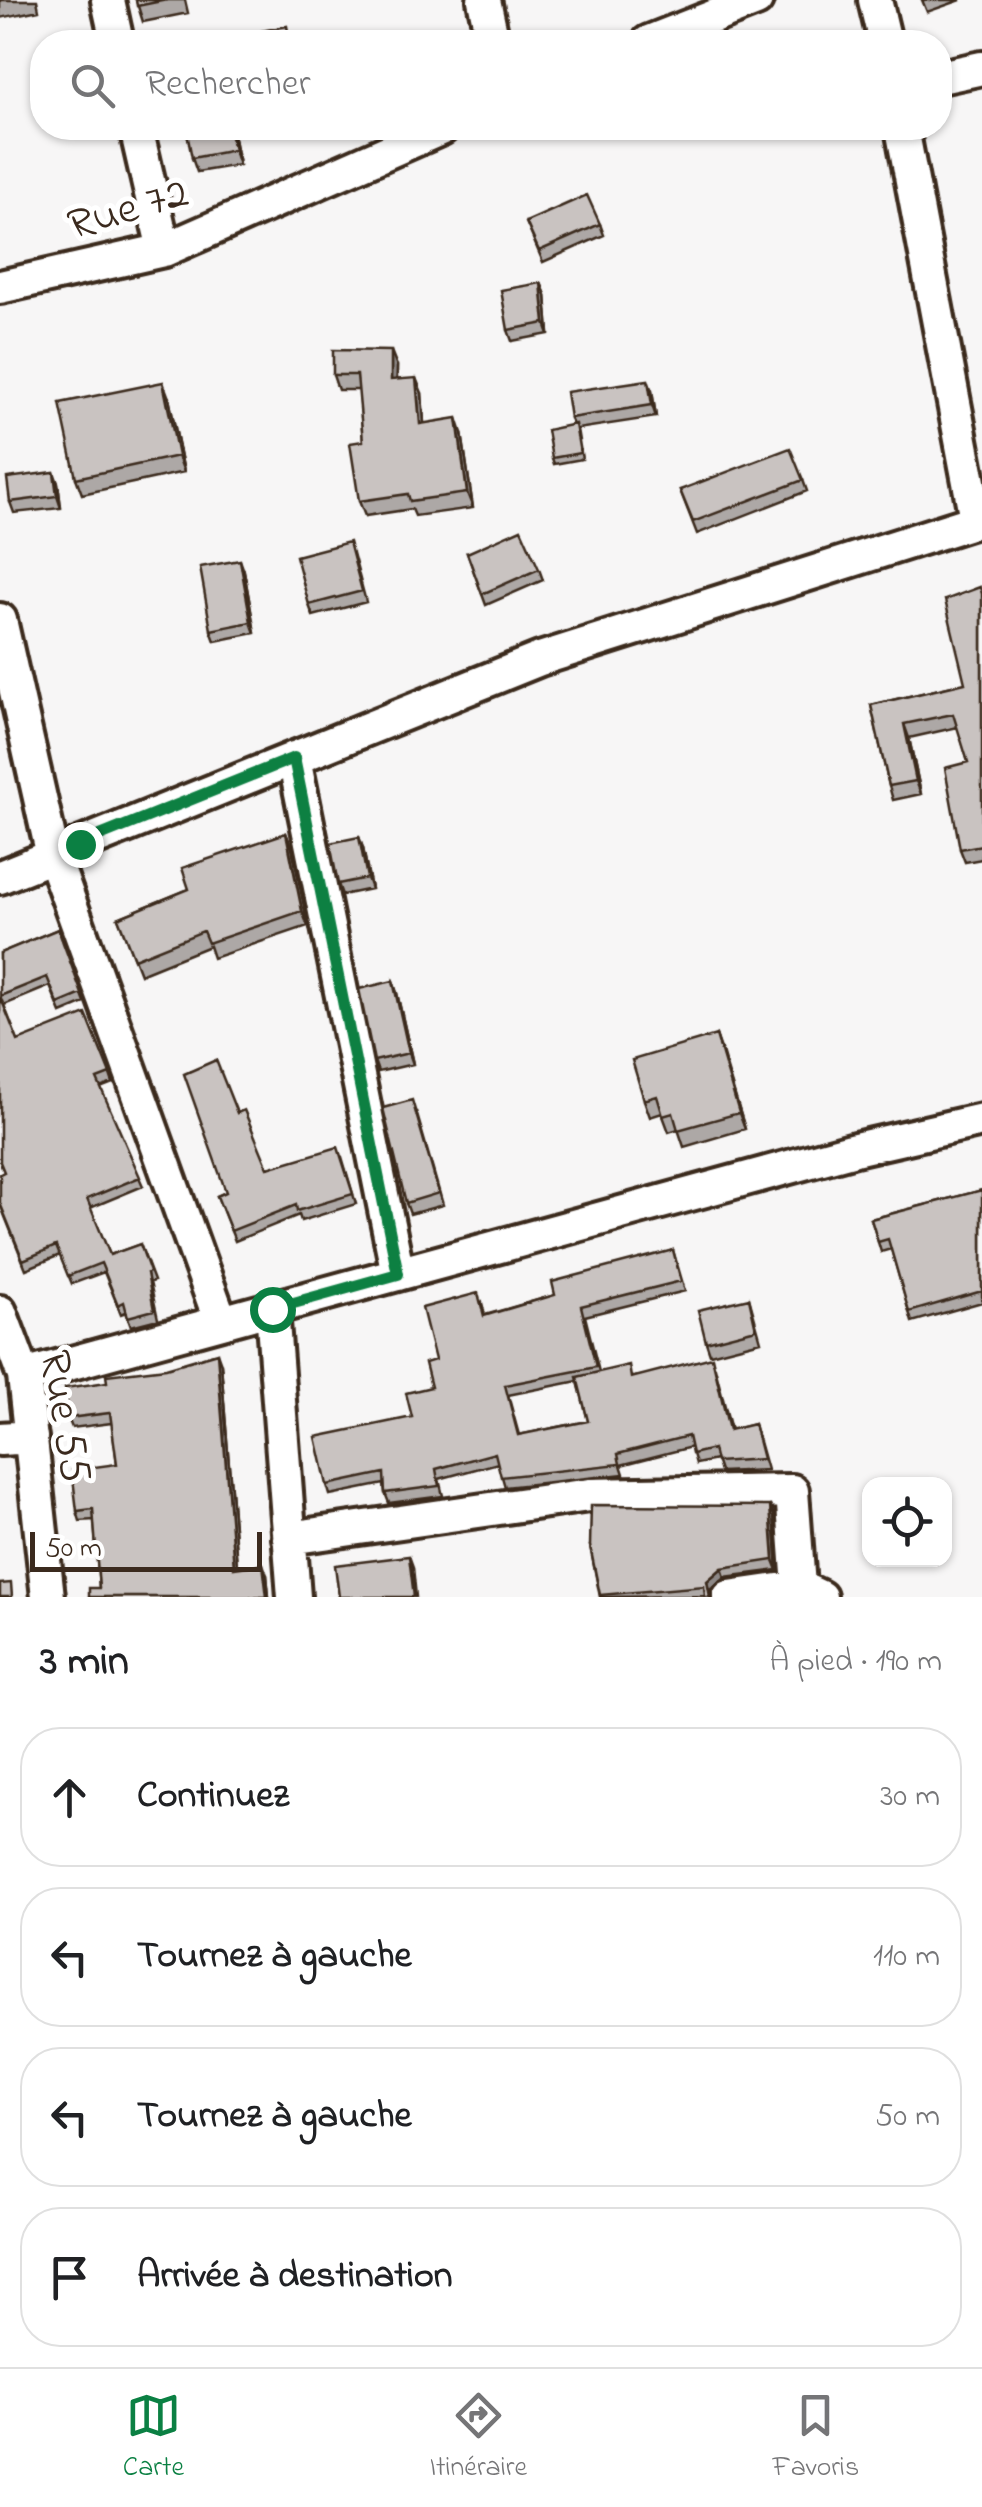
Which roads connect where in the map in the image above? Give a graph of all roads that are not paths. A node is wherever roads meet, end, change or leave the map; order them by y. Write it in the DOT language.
graph roads {
  1 [pos="108,0"];
  2 [pos="484,0"];
  3 [pos="756,0"];
  4 [pos="875,0"];
  5 [pos="114,30"];
  6 [pos="490,30"];
  7 [pos="680,30"];
  8 [pos="882,30"];
  9 [pos="982,68"];
  10 [pos="952,74"];
  11 [pos="139,140"];
  12 [pos="415,140"];
  13 [pos="904,140"];
  14 [pos="164,250"];
  15 [pos="0,287"];
  16 [pos="979,520"];
  17 [pos="0,620"];
  18 [pos="294,758"];
  19 [pos="52,856"];
  20 [pos="0,877"];
  21 [pos="982,1120"];
  22 [pos="398,1274"];
  23 [pos="272,1309"];
  24 [pos="0,1312"];
  25 [pos="221,1322"];
  26 [pos="24,1376"];
  27 [pos="16,1438"];
  28 [pos="290,1538"];
  29 [pos="810,1592"];
  30 [pos="48,1597"];
  31 [pos="294,1597"];
  32 [pos="729,1597"];
  1 -- 5 [label="street"];
  2 -- 6 [label="street"];
  3 -- 7 [label="street"];
  4 -- 8 [label="street"];
  9 -- 10 [label="street"];
  11 -- 14 [label="street"];
  12 -- 14 [label="street, Rue 72"];
  13 -- 16 [label="street"];
  14 -- 15 [label="street, Rue 72"];
  16 -- 18 [label="street"];
  17 -- 19 [label="street"];
  18 -- 19 [label="street"];
  18 -- 22 [label="street"];
  19 -- 20 [label="street"];
  19 -- 25 [label="street"];
  21 -- 22 [label="street"];
  22 -- 23 [label="street"];
  23 -- 25 [label="street"];
  23 -- 28 [label="street"];
  24 -- 26 [label="street, Rue 55"];
  25 -- 26 [label="street"];
  26 -- 27 [label="street, Rue 55"];
  27 -- 30 [label="street, Rue 55"];
  28 -- 29 [label="street"];
  28 -- 31 [label="street"];
  29 -- 32 [label="street"];
}
